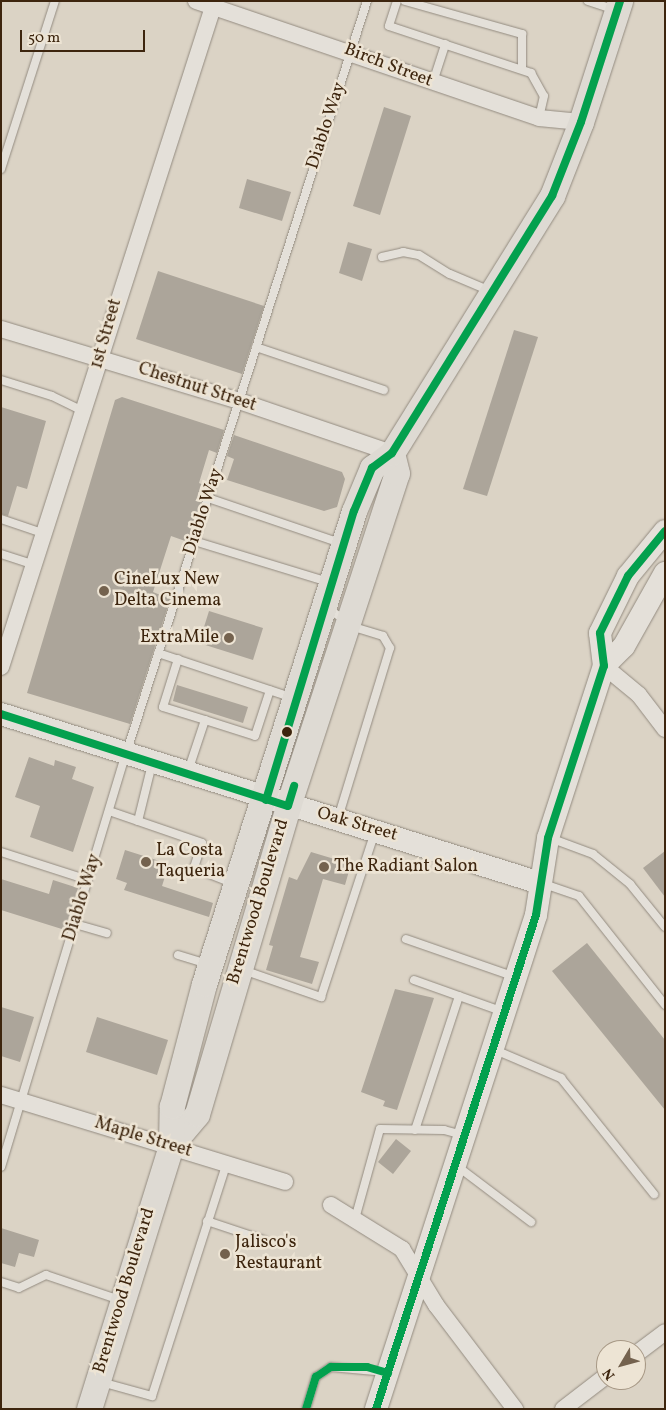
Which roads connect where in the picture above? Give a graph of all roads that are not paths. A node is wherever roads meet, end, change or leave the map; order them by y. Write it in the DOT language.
graph roads {
  1 [pos="55,1"];
  2 [pos="196,1"];
  3 [pos="367,1"];
  4 [pos="398,1"];
  5 [pos="405,1"];
  6 [pos="588,1"];
  7 [pos="214,4"];
  8 [pos="618,6"];
  9 [pos="445,44"];
  10 [pos="351,51"];
  11 [pos="522,68"];
  12 [pos="433,83"];
  13 [pos="539,118"];
  14 [pos="581,122"];
  15 [pos="1,169"];
  16 [pos="382,257"];
  17 [pos="492,292"];
  18 [pos="1,329"];
  19 [pos="256,347"];
  20 [pos="99,359"];
  21 [pos="1,380"];
  22 [pos="384,390"];
  23 [pos="240,401"];
  24 [pos="84,412"];
  25 [pos="392,453"];
  26 [pos="208,498"];
  27 [pos="1,518"];
  28 [pos="665,531"];
  29 [pos="46,534"];
  30 [pos="194,541"];
  31 [pos="345,544"];
  32 [pos="1,554"];
  33 [pos="35,565"];
  34 [pos="665,573"];
  35 [pos="329,595"];
  36 [pos="347,622"];
  37 [pos="158,653"];
  38 [pos="178,659"];
  39 [pos="604,666"];
  40 [pos="1,667"];
  41 [pos="270,690"];
  42 [pos="297,699"];
  43 [pos="1,714"];
  44 [pos="205,720"];
  45 [pos="665,728"];
  46 [pos="126,754"];
  47 [pos="153,761"];
  48 [pos="188,773"];
  49 [pos="277,803"];
  50 [pos="109,811"];
  51 [pos="337,820"];
  52 [pos="138,821"];
  53 [pos="376,830"];
  54 [pos="548,838"];
  55 [pos="1,852"];
  56 [pos="88,880"];
  57 [pos="540,883"];
  58 [pos="236,884"];
  59 [pos="76,924"];
  60 [pos="665,927"];
  61 [pos="106,934"];
  62 [pos="406,939"];
  63 [pos="178,955"];
  64 [pos="210,965"];
  65 [pos="239,969"];
  66 [pos="516,977"];
  67 [pos="414,980"];
  68 [pos="459,996"];
  69 [pos="665,1005"];
  70 [pos="506,1013"];
  71 [pos="493,1049"];
  72 [pos="1,1094"];
  73 [pos="22,1101"];
  74 [pos="415,1130"];
  75 [pos="465,1136"];
  76 [pos="171,1145"];
  77 [pos="226,1165"];
  78 [pos="457,1166"];
  79 [pos="1,1167"];
  80 [pos="285,1182"];
  81 [pos="654,1194"];
  82 [pos="331,1205"];
  83 [pos="207,1220"];
  84 [pos="355,1220"];
  85 [pos="531,1222"];
  86 [pos="264,1240"];
  87 [pos="420,1280"];
  88 [pos="1,1282"];
  89 [pos="122,1301"];
  90 [pos="665,1332"];
  91 [pos="646,1346"];
  92 [pos="388,1373"];
  93 [pos="97,1381"];
  94 [pos="596,1384"];
  95 [pos="89,1409"];
  96 [pos="306,1409"];
  97 [pos="376,1409"];
  98 [pos="515,1409"];
  99 [pos="563,1409"];
  1 -- 15 [label="lane"];
  2 -- 7 [label="street, Birch Street"];
  3 -- 10 [label="lane, Diablo Way"];
  4 -- 9 [label="lane"];
  5 -- 11 [label="lane"];
  6 -- 8 [label="lane"];
  7 -- 10 [label="street, Birch Street"];
  7 -- 20 [label="street, 1st Street"];
  8 -- 14 [label="main road, Brentwood Boulevard"];
  9 -- 11 [label="lane"];
  9 -- 12 [label="lane"];
  10 -- 12 [label="street, Birch Street"];
  10 -- 19 [label="lane, Diablo Way"];
  11 -- 13 [label="lane"];
  12 -- 13 [label="street, Birch Street"];
  13 -- 14 [label="street, Birch Street"];
  14 -- 17 [label="main road, Brentwood Boulevard"];
  16 -- 17 [label="lane"];
  17 -- 25 [label="main road, Brentwood Boulevard"];
  18 -- 20 [label="street, Chestnut Street"];
  19 -- 22 [label="lane"];
  19 -- 23 [label="lane, Diablo Way"];
  20 -- 23 [label="street, Chestnut Street"];
  20 -- 24 [label="street, 1st Street"];
  21 -- 24 [label="lane"];
  23 -- 25 [label="street, Chestnut Street"];
  23 -- 26 [label="lane, Diablo Way"];
  24 -- 29 [label="street, 1st Street"];
  25 -- 31 [label="main road, Brentwood Boulevard"];
  25 -- 36 [label="main road, Brentwood Boulevard"];
  26 -- 30 [label="lane, Diablo Way"];
  26 -- 31 [label="lane"];
  27 -- 29 [label="lane"];
  28 -- 39 [label="street"];
  29 -- 33 [label="street, 1st Street"];
  30 -- 35 [label="lane"];
  30 -- 37 [label="lane, Diablo Way"];
  31 -- 35 [label="main road, Brentwood Boulevard"];
  32 -- 33 [label="lane"];
  33 -- 40 [label="street, 1st Street"];
  34 -- 39 [label="street"];
  35 -- 36 [label="lane"];
  35 -- 42 [label="main road, Brentwood Boulevard"];
  36 -- 49 [label="main road, Brentwood Boulevard"];
  36 -- 51 [label="lane"];
  37 -- 38 [label="lane"];
  37 -- 46 [label="lane, Diablo Way"];
  38 -- 41 [label="lane"];
  38 -- 44 [label="lane"];
  39 -- 45 [label="street"];
  39 -- 54 [label="street"];
  41 -- 42 [label="lane"];
  41 -- 44 [label="lane"];
  42 -- 49 [label="main road, Brentwood Boulevard"];
  43 -- 46 [label="street, Oak Street"];
  44 -- 48 [label="lane"];
  46 -- 47 [label="street, Oak Street"];
  46 -- 50 [label="lane, Diablo Way"];
  47 -- 48 [label="street, Oak Street"];
  47 -- 52 [label="lane"];
  48 -- 49 [label="street, Oak Street"];
  49 -- 51 [label="street, Oak Street"];
  49 -- 58 [label="main road, Brentwood Boulevard"];
  49 -- 65 [label="main road, Brentwood Boulevard"];
  50 -- 52 [label="lane"];
  50 -- 56 [label="lane, Diablo Way"];
  51 -- 53 [label="street, Oak Street"];
  52 -- 58 [label="lane"];
  53 -- 57 [label="street, Oak Street"];
  53 -- 65 [label="lane"];
  54 -- 57 [label="street"];
  54 -- 60 [label="lane"];
  55 -- 56 [label="lane"];
  56 -- 59 [label="lane, Diablo Way"];
  57 -- 66 [label="street"];
  57 -- 69 [label="lane"];
  58 -- 64 [label="main road, Brentwood Boulevard"];
  59 -- 61 [label="lane"];
  59 -- 73 [label="lane, Diablo Way"];
  62 -- 66 [label="lane"];
  63 -- 64 [label="lane"];
  64 -- 76 [label="main road, Brentwood Boulevard"];
  65 -- 76 [label="main road, Brentwood Boulevard"];
  66 -- 70 [label="street"];
  67 -- 68 [label="lane"];
  68 -- 70 [label="lane"];
  68 -- 74 [label="lane"];
  70 -- 71 [label="street"];
  71 -- 75 [label="street"];
  71 -- 81 [label="lane"];
  72 -- 73 [label="street, Maple Street"];
  73 -- 76 [label="street, Maple Street"];
  73 -- 79 [label="lane, Diablo Way"];
  74 -- 75 [label="lane"];
  74 -- 84 [label="lane"];
  75 -- 78 [label="street"];
  76 -- 77 [label="street, Maple Street"];
  76 -- 89 [label="main road, Brentwood Boulevard"];
  77 -- 80 [label="street, Maple Street"];
  77 -- 83 [label="lane"];
  78 -- 85 [label="lane"];
  78 -- 87 [label="street"];
  82 -- 84 [label="street"];
  83 -- 86 [label="lane"];
  83 -- 93 [label="lane"];
  84 -- 87 [label="street"];
  87 -- 92 [label="street"];
  87 -- 98 [label="street"];
  88 -- 89 [label="lane"];
  89 -- 93 [label="main road, Brentwood Boulevard"];
  90 -- 91 [label="street"];
  92 -- 96 [label="lane"];
  92 -- 97 [label="street"];
  93 -- 95 [label="main road, Brentwood Boulevard"];
  94 -- 99 [label="street"];
}
